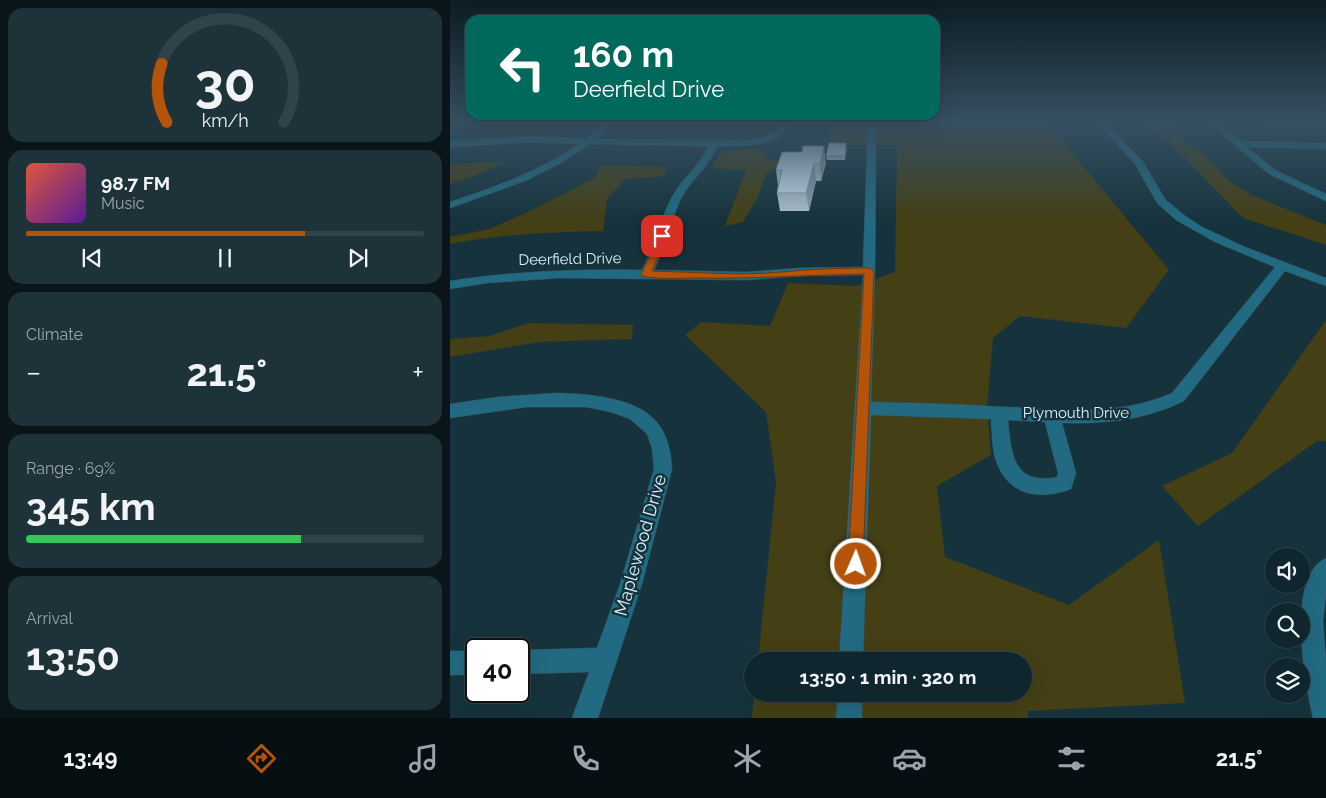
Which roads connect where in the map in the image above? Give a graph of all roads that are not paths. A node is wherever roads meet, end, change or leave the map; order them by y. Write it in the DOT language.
graph roads {
  1 [pos="566,155"];
  2 [pos="709,155"];
  3 [pos="871,155"];
  4 [pos="1131,155"];
  5 [pos="1251,155"];
  6 [pos="1326,198"];
  7 [pos="450,205"];
  8 [pos="1283,265"];
  9 [pos="646,274"];
  10 [pos="869,275"];
  11 [pos="1326,282"];
  12 [pos="450,285"];
  13 [pos="862,408"];
  14 [pos="450,411"];
  15 [pos="999,413"];
  16 [pos="1052,415"];
  17 [pos="1326,569"];
  18 [pos="851,652"];
  19 [pos="605,660"];
  20 [pos="530,662"];
  21 [pos="450,663"];
  22 [pos="465,663"];
  23 [pos="850,702"];
  24 [pos="585,718"];
  25 [pos="849,718"];
  26 [pos="1326,718"];
  1 -- 7 [label="street"];
  2 -- 9 [label="street"];
  3 -- 10 [label="street"];
  4 -- 8 [label="street"];
  5 -- 6 [label="street"];
  8 -- 11 [label="street"];
  8 -- 16 [label="street, Plymouth Drive"];
  9 -- 10 [label="street, Deerfield Drive"];
  9 -- 12 [label="street, Deerfield Drive"];
  10 -- 13 [label="street"];
  13 -- 15 [label="street, Plymouth Drive"];
  13 -- 18 [label="street"];
  14 -- 19 [label="street, Maplewood Drive"];
  15 -- 16 [label="street, Plymouth Drive"];
  15 -- 16 [label="street"];
  17 -- 26 [label="street"];
  19 -- 20 [label="street"];
  19 -- 24 [label="street, Maplewood Drive"];
  21 -- 22 [label="street"];
  23 -- 25 [label="street"];
}
